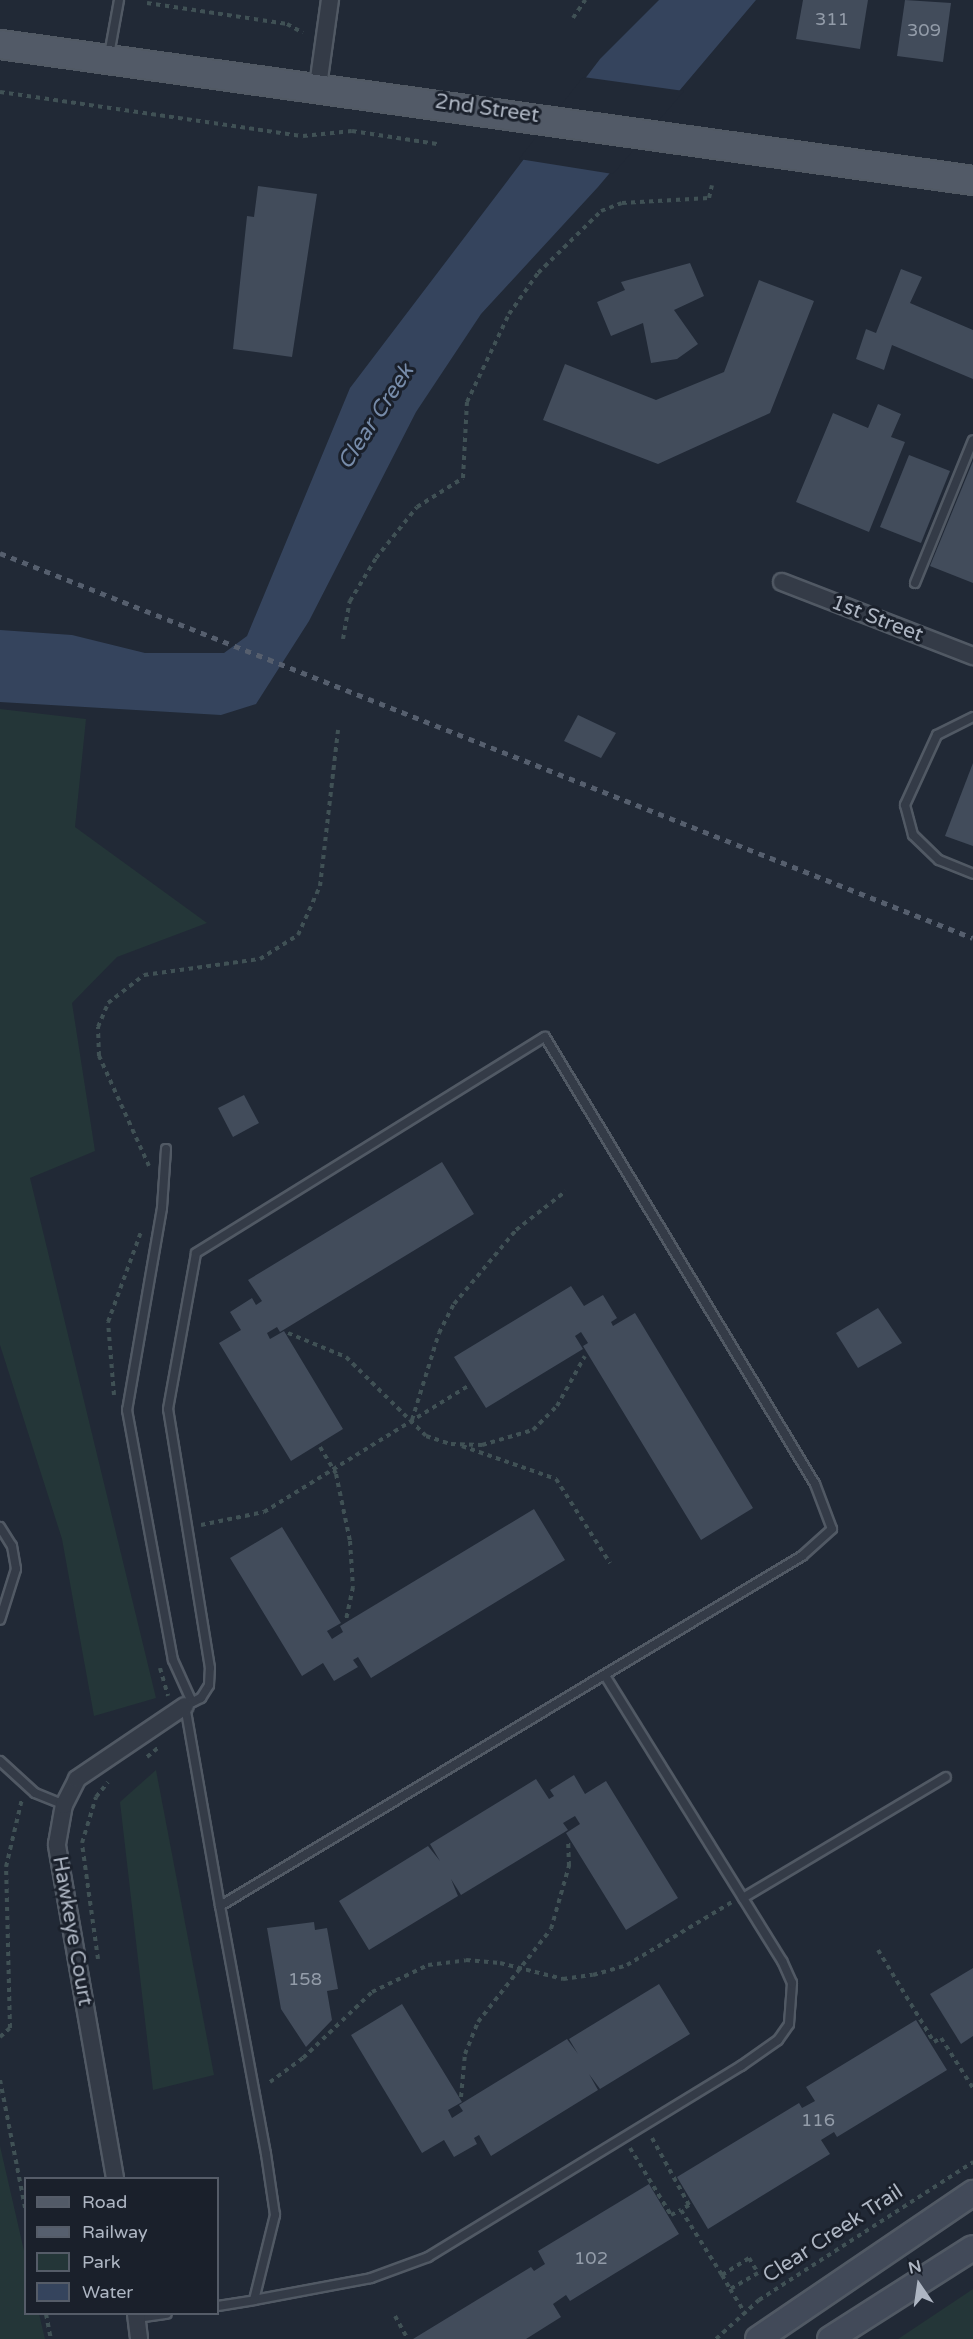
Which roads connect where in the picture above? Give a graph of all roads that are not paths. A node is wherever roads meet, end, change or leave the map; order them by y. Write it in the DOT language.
graph roads {
  1 [pos="119,0"];
  2 [pos="330,0"];
  3 [pos="0,44"];
  4 [pos="109,58"];
  5 [pos="318,86"];
  6 [pos="973,180"];
  7 [pos="973,440"];
  8 [pos="782,582"];
  9 [pos="915,583"];
  10 [pos="973,656"];
  11 [pos="973,717"];
  12 [pos="973,874"];
  13 [pos="166,1149"];
  14 [pos="0,1527"];
  15 [pos="0,1620"];
  16 [pos="605,1675"];
  17 [pos="188,1704"];
  18 [pos="0,1761"];
  19 [pos="946,1777"];
  20 [pos="64,1805"];
  21 [pos="742,1897"];
  22 [pos="220,1906"];
  23 [pos="115,2177"];
  24 [pos="973,2193"];
  25 [pos="973,2248"];
  26 [pos="254,2300"];
  27 [pos="219,2306"];
  28 [pos="136,2315"];
  29 [pos="139,2339"];
  30 [pos="758,2339"];
  31 [pos="830,2339"];
  1 -- 4 [label="lane"];
  2 -- 5 [label="street"];
  3 -- 4 [label="main road, 2nd Street"];
  4 -- 5 [label="main road, 2nd Street"];
  5 -- 6 [label="main road, 2nd Street"];
  7 -- 9 [label="lane"];
  8 -- 10 [label="street, 1st Street"];
  11 -- 12 [label="lane"];
  13 -- 17 [label="lane"];
  14 -- 15 [label="lane"];
  16 -- 17 [label="lane"];
  16 -- 21 [label="lane"];
  16 -- 22 [label="lane"];
  17 -- 20 [label="street, Hawkeye Court"];
  17 -- 22 [label="lane"];
  18 -- 20 [label="lane"];
  19 -- 21 [label="lane"];
  20 -- 23 [label="street, Hawkeye Court"];
  21 -- 26 [label="lane"];
  22 -- 26 [label="lane"];
  24 -- 30 [label="main road"];
  25 -- 31 [label="main road"];
  26 -- 27 [label="lane"];
  28 -- 29 [label="street"];
}
